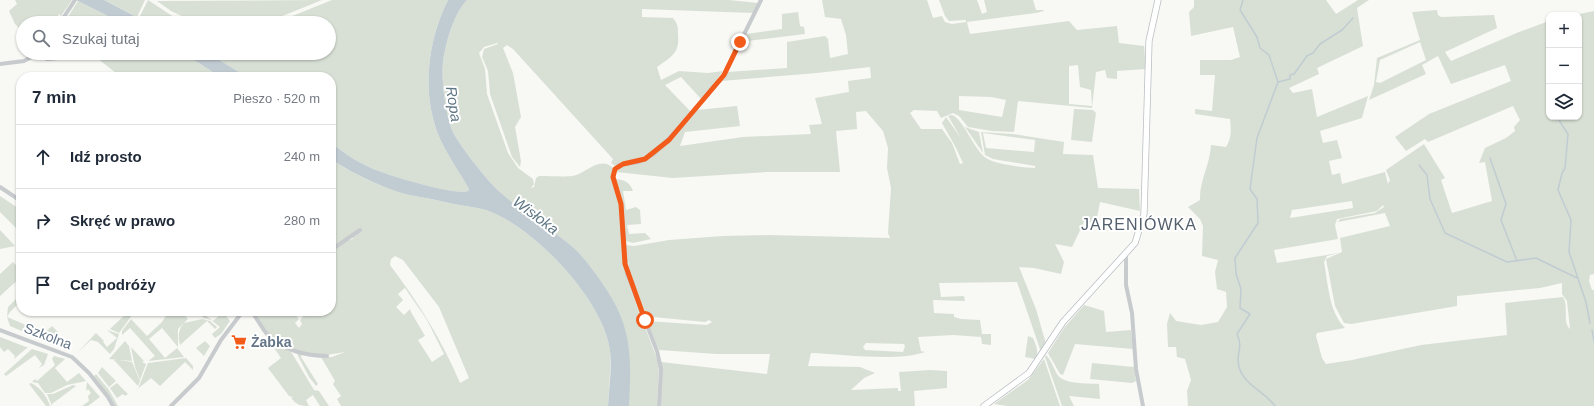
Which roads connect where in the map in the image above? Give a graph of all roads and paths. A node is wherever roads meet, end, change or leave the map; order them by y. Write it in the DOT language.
graph roads {
  1 [pos="75,0"];
  2 [pos="761,0"];
  3 [pos="1158,0"];
  4 [pos="65,16"];
  5 [pos="26,60"];
  6 [pos="0,64"];
  7 [pos="0,187"];
  8 [pos="16,198"];
  9 [pos="360,230"];
  10 [pos="336,247"];
  11 [pos="1126,254"];
  12 [pos="239,316"];
  13 [pos="254,316"];
  14 [pos="0,330"];
  15 [pos="327,356"];
  16 [pos="113,406"];
  17 [pos="171,406"];
  18 [pos="659,406"];
  19 [pos="984,406"];
  20 [pos="1143,406"];
  1 -- 4 [label="street"];
  2 -- 18 [label="street"];
  3 -- 11 [label="street"];
  5 -- 6 [label="street"];
  7 -- 8 [label="street"];
  9 -- 10 [label="street"];
  11 -- 19 [label="street"];
  11 -- 20 [label="street"];
  12 -- 17 [label="street"];
  13 -- 15 [label="street"];
  14 -- 16 [label="street, Szkolna"];
}
